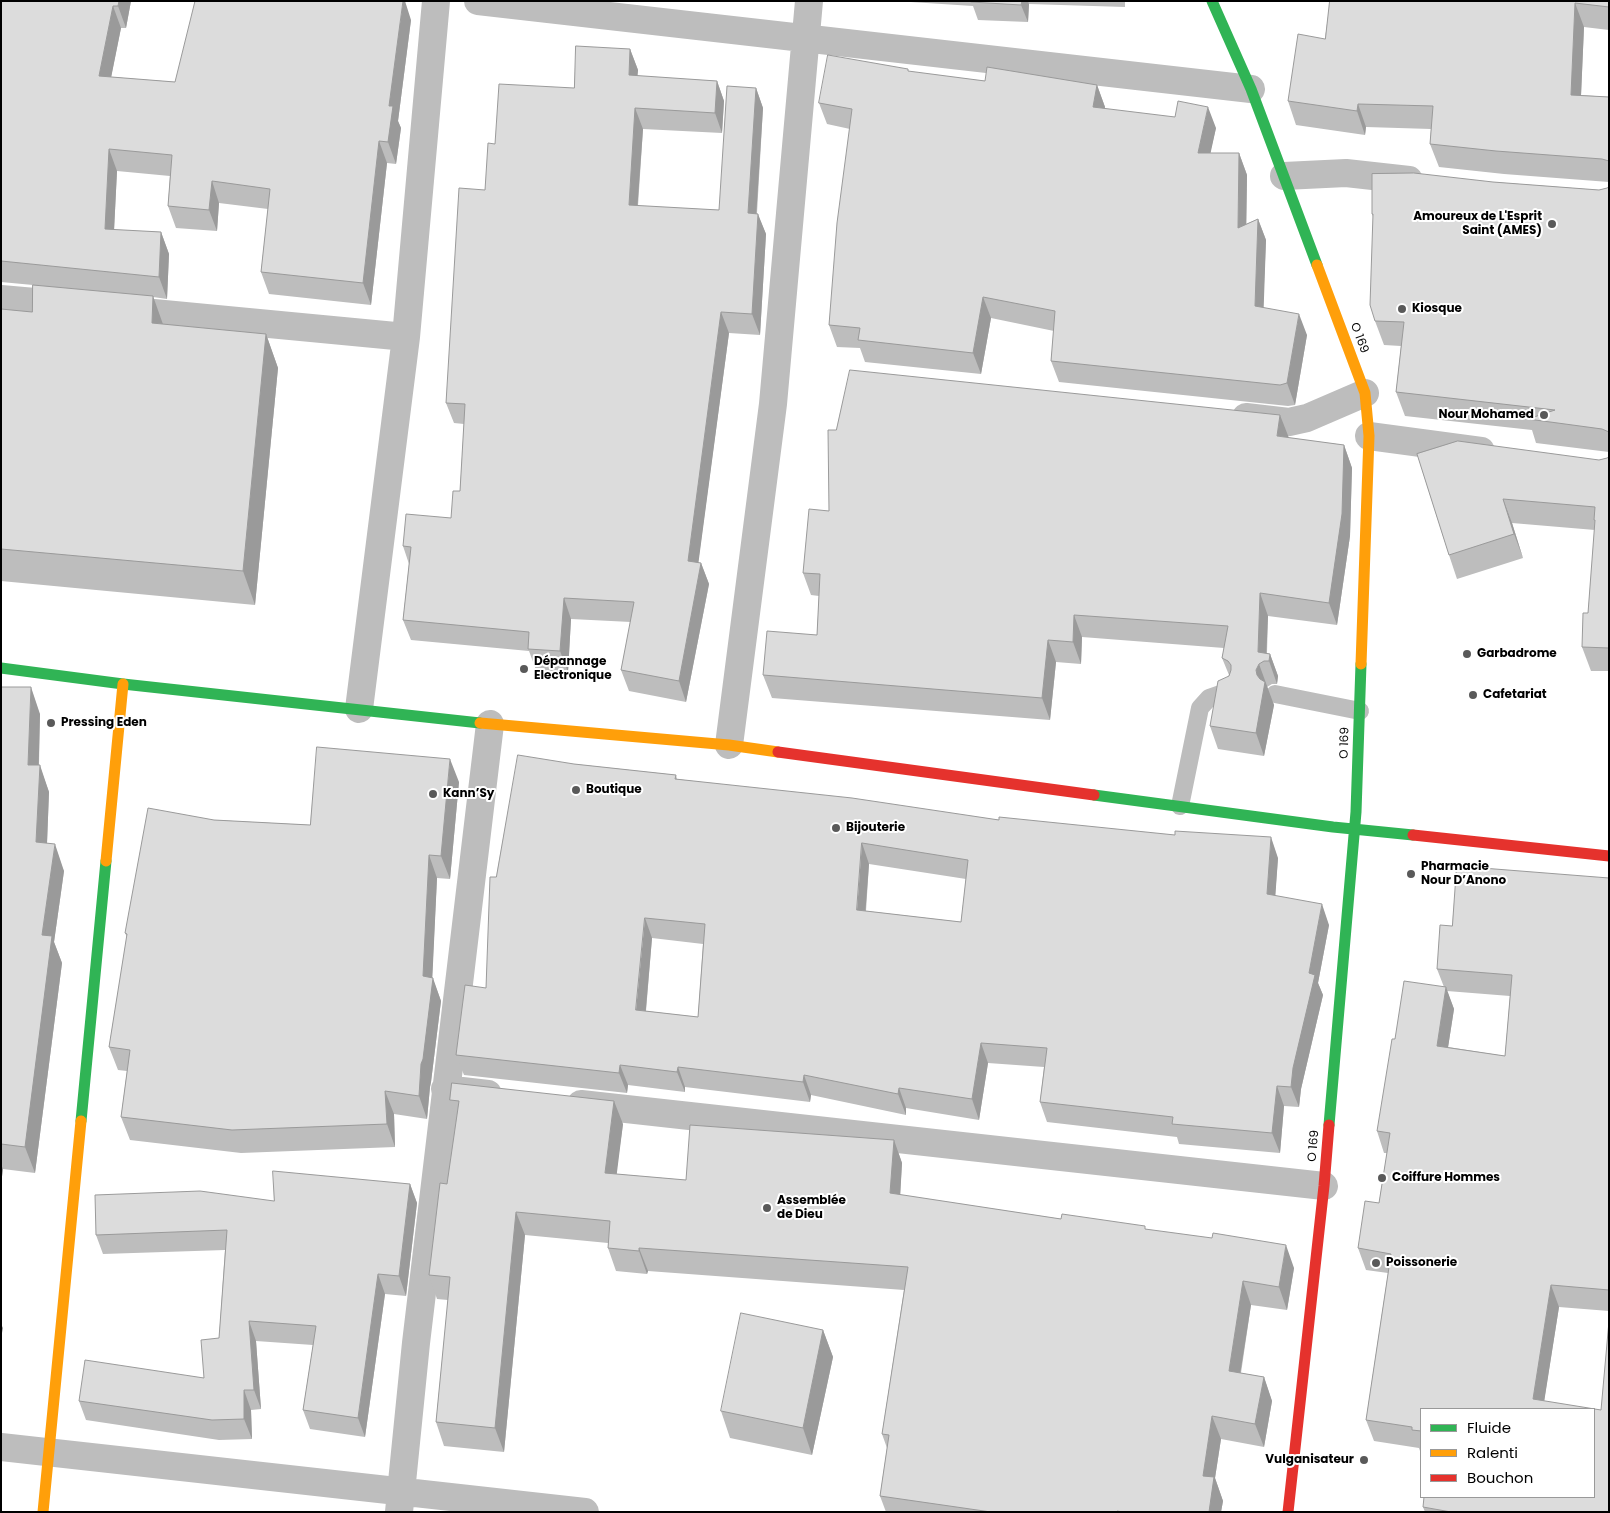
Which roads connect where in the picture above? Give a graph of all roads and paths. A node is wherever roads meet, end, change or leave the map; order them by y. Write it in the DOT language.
graph roads {
  1 [pos="436,1"];
  2 [pos="478,1"];
  3 [pos="809,1"];
  4 [pos="1212,1"];
  5 [pos="806,39"];
  6 [pos="1251,89"];
  7 [pos="1284,176"];
  8 [pos="1434,182"];
  9 [pos="1,299"];
  10 [pos="406,336"];
  11 [pos="1365,393"];
  12 [pos="1221,415"];
  13 [pos="1369,436"];
  14 [pos="1503,454"];
  15 [pos="1,668"];
  16 [pos="123,684"];
  17 [pos="1229,692"];
  18 [pos="1275,694"];
  19 [pos="359,709"];
  20 [pos="1360,711"];
  21 [pos="490,724"];
  22 [pos="729,745"];
  23 [pos="1180,806"];
  24 [pos="1355,829"];
  25 [pos="1609,856"];
  26 [pos="445,1089"];
  27 [pos="514,1096"];
  28 [pos="554,1101"];
  29 [pos="1324,1186"];
  30 [pos="1,1447"];
  31 [pos="49,1453"];
  32 [pos="400,1502"];
  33 [pos="43,1512"];
  34 [pos="585,1512"];
  35 [pos="1288,1512"];
  1 -- 10 [label="street"];
  2 -- 5 [label="street"];
  3 -- 5 [label="street"];
  4 -- 6 [label="street, O 169"];
  5 -- 6 [label="street"];
  5 -- 22 [label="street"];
  6 -- 7 [label="street, O 169"];
  7 -- 8 [label="street"];
  7 -- 11 [label="street, O 169"];
  9 -- 10 [label="street"];
  10 -- 19 [label="street"];
  11 -- 12 [label="street"];
  11 -- 13 [label="street, O 169"];
  13 -- 14 [label="street"];
  13 -- 20 [label="street, O 169"];
  15 -- 16 [label="street"];
  16 -- 19 [label="street"];
  16 -- 31 [label="street"];
  17 -- 23 [label="lane"];
  18 -- 20 [label="lane"];
  19 -- 21 [label="street"];
  20 -- 24 [label="street, O 169"];
  21 -- 22 [label="street"];
  21 -- 26 [label="street"];
  22 -- 23 [label="street"];
  23 -- 24 [label="street"];
  24 -- 25 [label="street"];
  24 -- 29 [label="street, O 169"];
  26 -- 27 [label="street"];
  26 -- 32 [label="street"];
  28 -- 29 [label="street"];
  29 -- 35 [label="street, O 169"];
  30 -- 31 [label="street"];
  31 -- 32 [label="street"];
  31 -- 33 [label="street"];
  32 -- 34 [label="street"];
}
